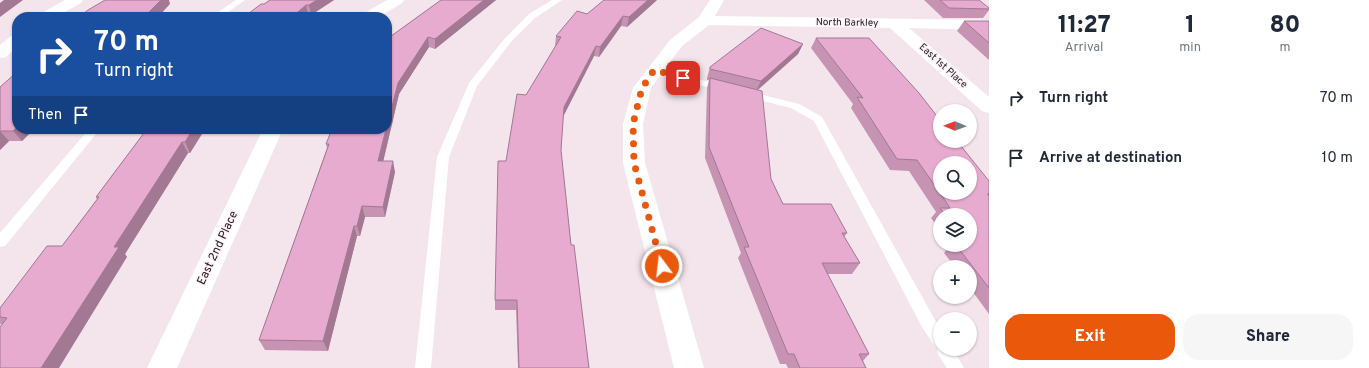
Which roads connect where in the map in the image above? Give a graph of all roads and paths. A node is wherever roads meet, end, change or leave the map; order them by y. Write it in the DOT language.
graph roads {
  1 [pos="76,0"];
  2 [pos="241,0"];
  3 [pos="397,0"];
  4 [pos="558,0"];
  5 [pos="717,0"];
  6 [pos="54,12"];
  7 [pos="223,12"];
  8 [pos="377,12"];
  9 [pos="705,20"];
  10 [pos="896,24"];
  11 [pos="989,25"];
  12 [pos="12,43"];
  13 [pos="0,53"];
  14 [pos="654,70"];
  15 [pos="989,107"];
  16 [pos="91,134"];
  17 [pos="271,134"];
  18 [pos="0,242"];
  19 [pos="933,331"];
  20 [pos="948,356"];
  21 [pos="162,368"];
  22 [pos="423,368"];
  23 [pos="689,368"];
  24 [pos="956,368"];
  1 -- 6 [label="street"];
  2 -- 7 [label="lane"];
  3 -- 8 [label="street"];
  4 -- 22 [label="lane"];
  5 -- 9 [label="street"];
  9 -- 10 [label="street, North Barkley"];
  9 -- 14 [label="street"];
  10 -- 11 [label="street, North Barkley"];
  10 -- 15 [label="street, East 1st Place"];
  12 -- 13 [label="street"];
  14 -- 19 [label="lane"];
  14 -- 23 [label="street"];
  16 -- 18 [label="lane"];
  17 -- 21 [label="street, East 2nd Place"];
  20 -- 24 [label="lane"];
}
